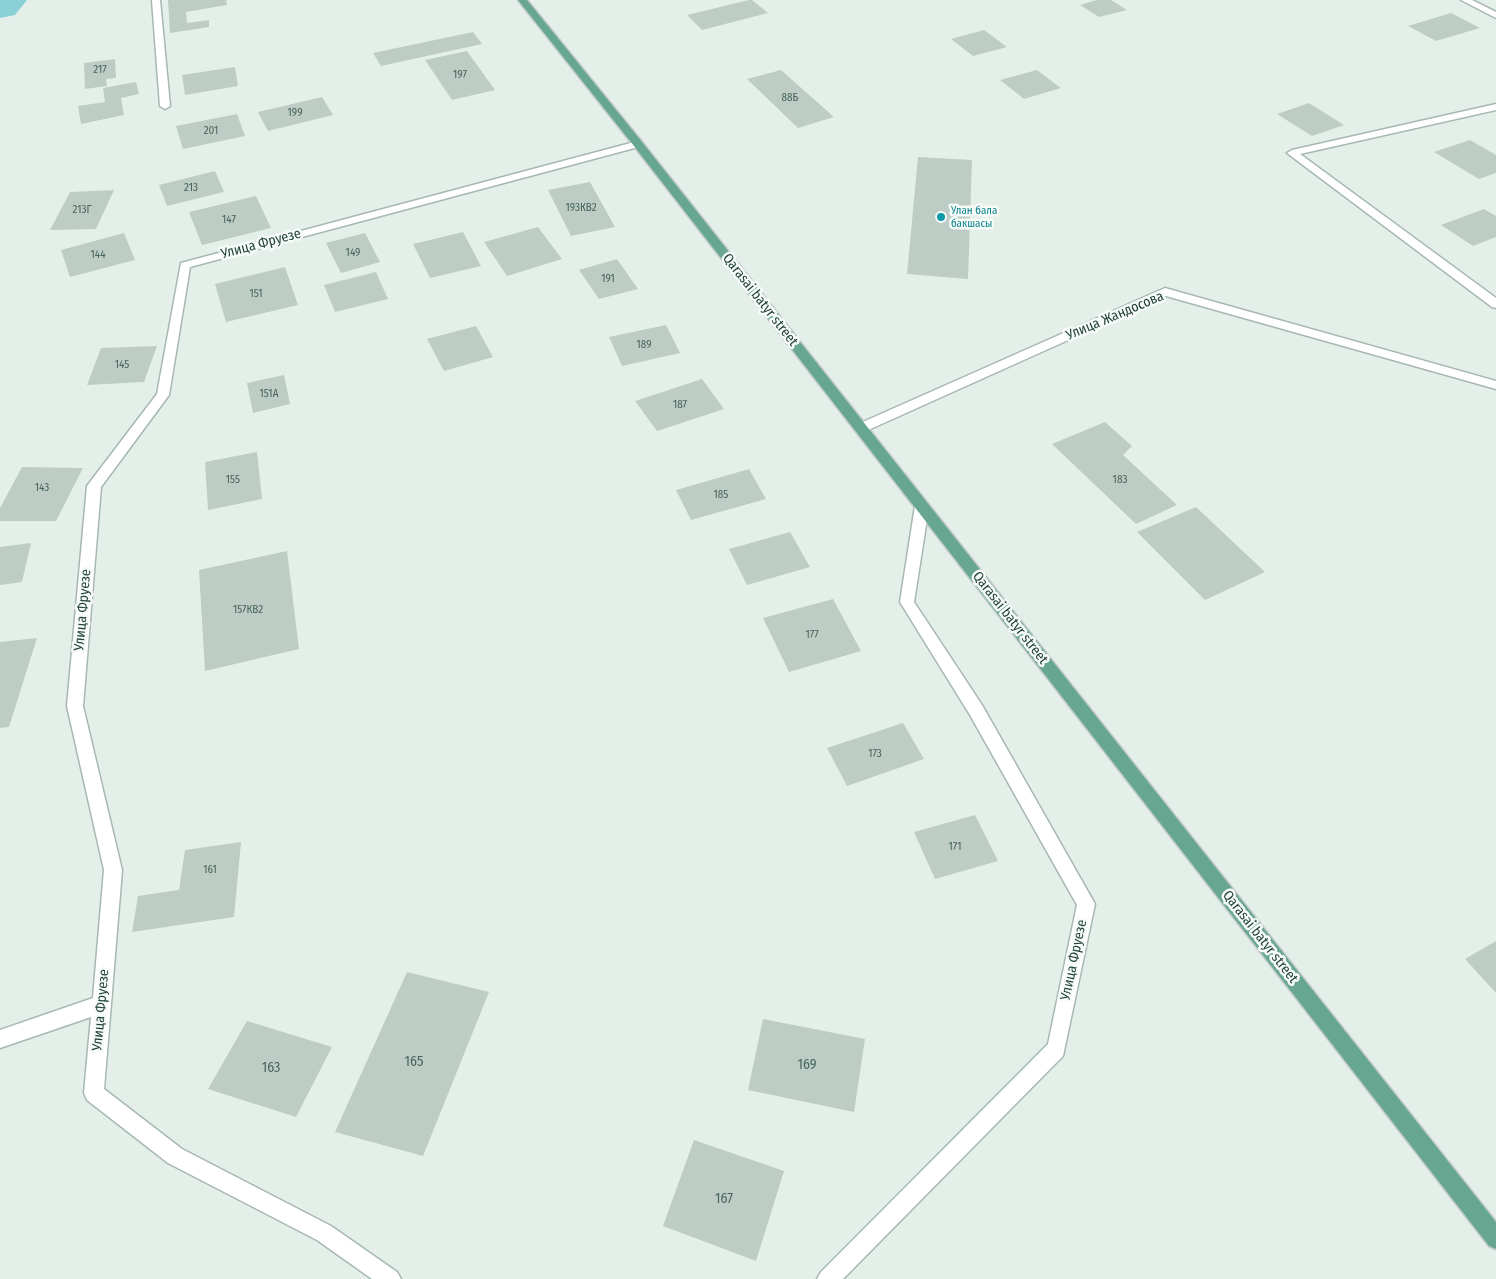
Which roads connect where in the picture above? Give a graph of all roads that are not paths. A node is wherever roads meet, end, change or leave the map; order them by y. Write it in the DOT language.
graph roads {
  1 [pos="156,0"];
  2 [pos="522,0"];
  3 [pos="1465,0"];
  4 [pos="1496,15"];
  5 [pos="165,106"];
  6 [pos="1496,107"];
  7 [pos="638,144"];
  8 [pos="1496,304"];
  9 [pos="1496,385"];
  10 [pos="861,428"];
  11 [pos="922,506"];
  12 [pos="102,1004"];
  13 [pos="0,1039"];
  14 [pos="1496,1239"];
  15 [pos="390,1279"];
  16 [pos="828,1279"];
  1 -- 5 [label="street"];
  2 -- 7 [label="main road, Qarasai batyr street"];
  3 -- 4 [label="street"];
  6 -- 8 [label="street"];
  7 -- 10 [label="main road, Qarasai batyr street"];
  7 -- 12 [label="street, Улица Фруезе"];
  9 -- 10 [label="street, Улица Жандосова"];
  10 -- 11 [label="main road, Qarasai batyr street"];
  11 -- 14 [label="main road, Qarasai batyr street"];
  11 -- 16 [label="street, Улица Фруезе"];
  12 -- 13 [label="street"];
  12 -- 15 [label="street, Улица Фруезе"];
}
